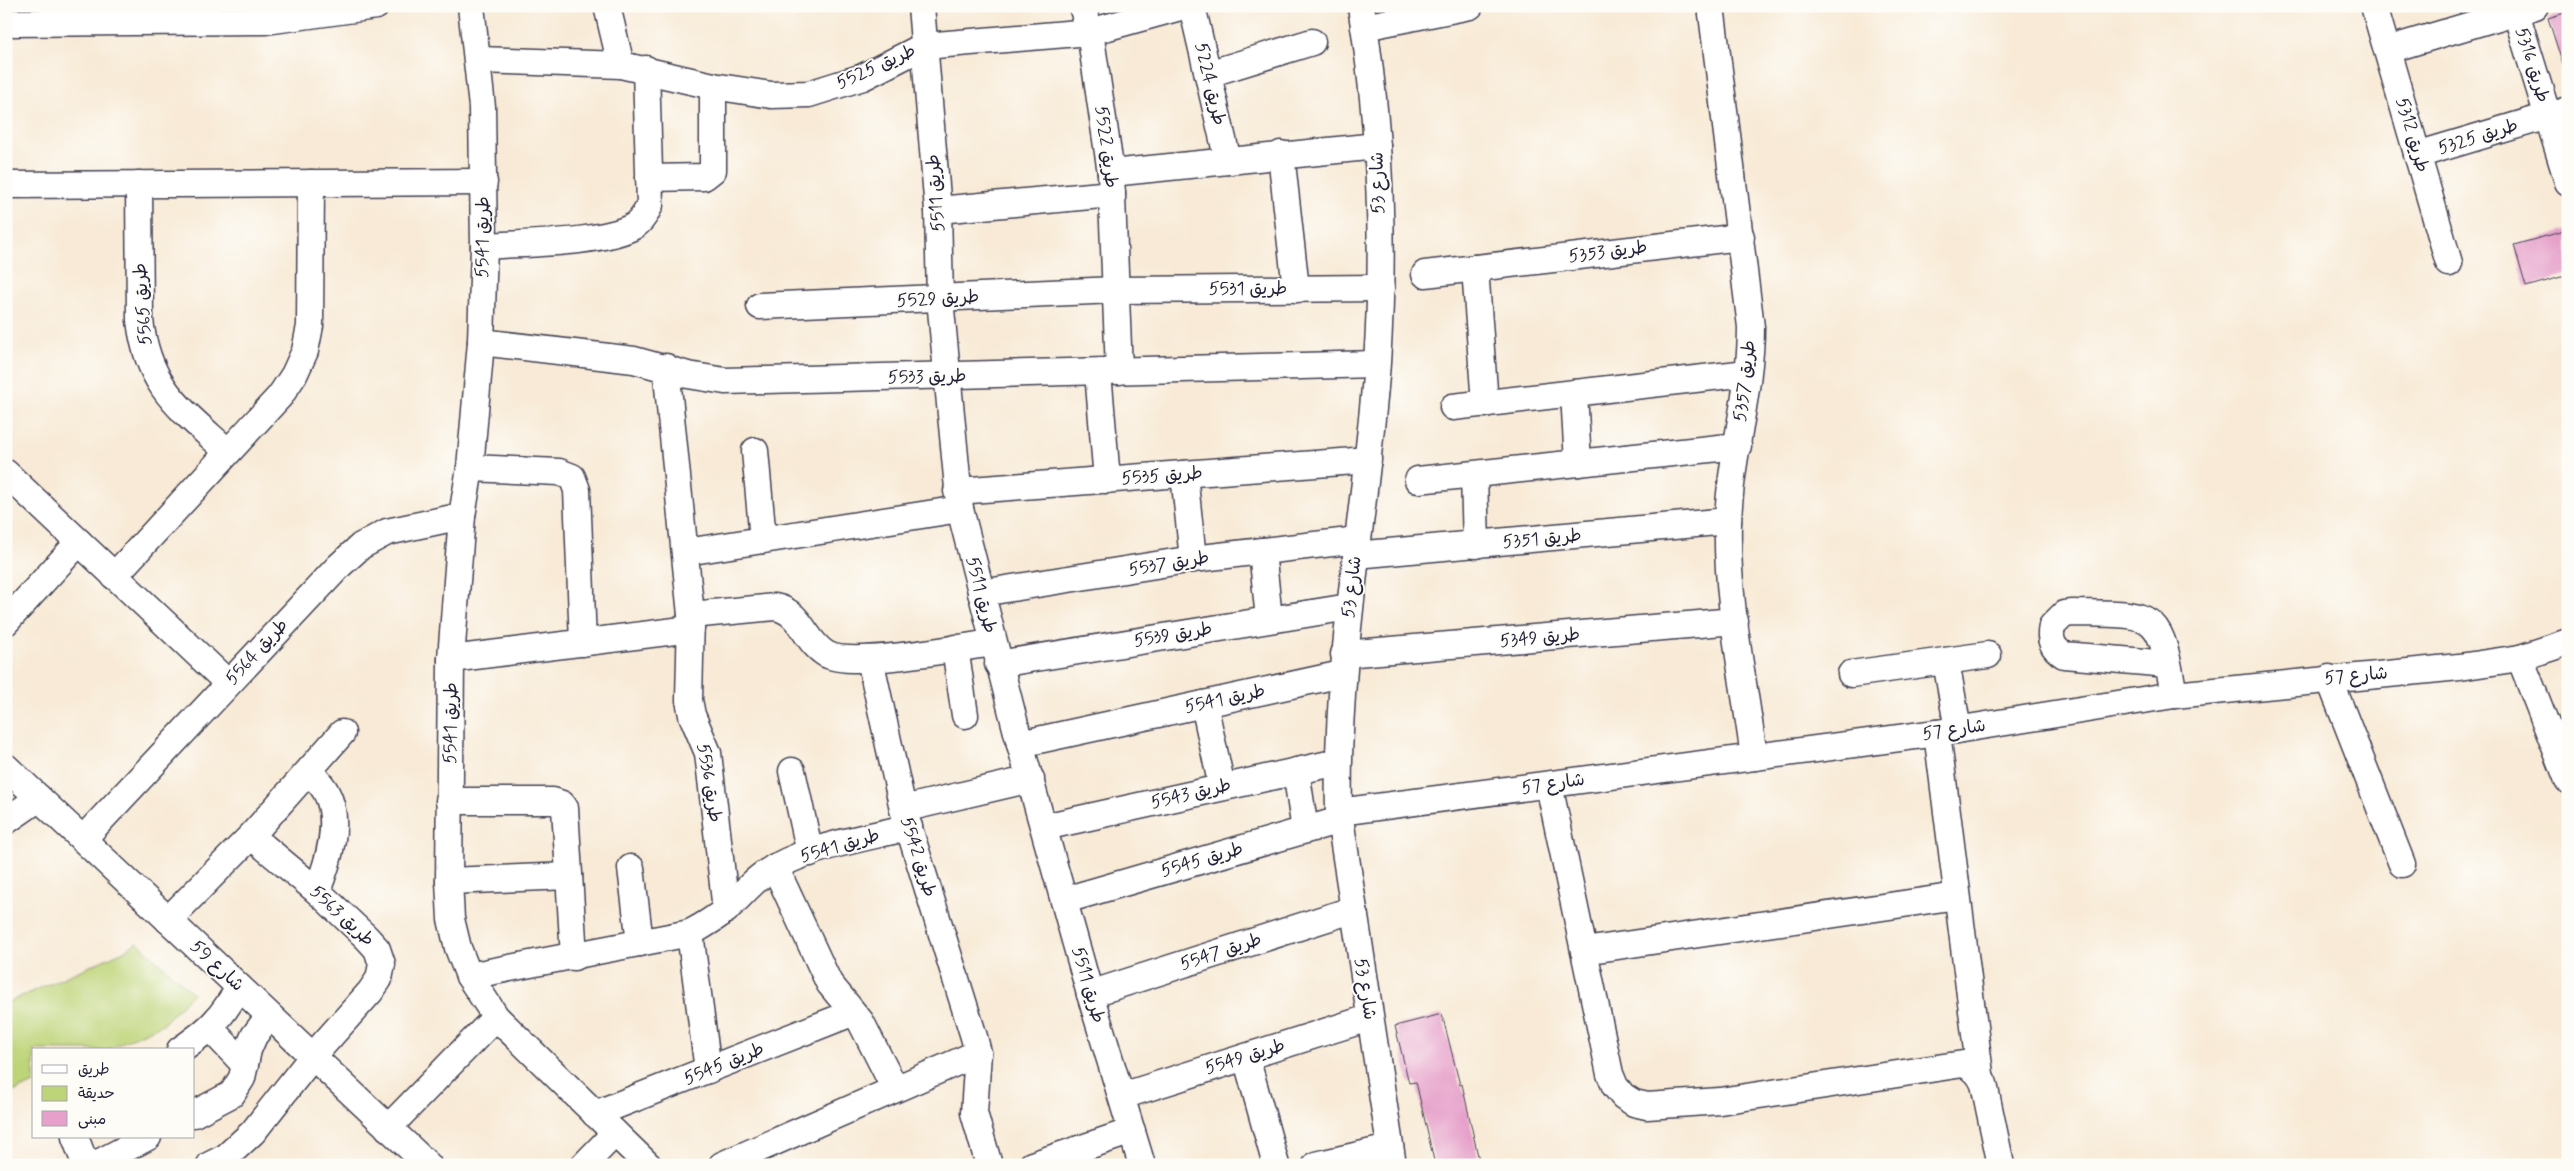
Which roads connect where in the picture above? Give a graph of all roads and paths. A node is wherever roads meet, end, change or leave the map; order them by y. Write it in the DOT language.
graph roads {
  1 [pos="376,6"];
  2 [pos="471,6"];
  3 [pos="607,6"];
  4 [pos="921,6"];
  5 [pos="1082,6"];
  6 [pos="1184,6"];
  7 [pos="1192,6"];
  8 [pos="1470,6"];
  9 [pos="1711,6"];
  10 [pos="2374,6"];
  11 [pos="2522,8"];
  12 [pos="1362,16"];
  13 [pos="6,23"];
  14 [pos="1090,32"];
  15 [pos="1312,42"];
  16 [pos="924,46"];
  17 [pos="2387,50"];
  18 [pos="479,60"];
  19 [pos="633,67"];
  20 [pos="1208,74"];
  21 [pos="713,86"];
  22 [pos="2558,113"];
  23 [pos="1377,146"];
  24 [pos="1282,154"];
  25 [pos="2417,155"];
  26 [pos="1228,161"];
  27 [pos="649,178"];
  28 [pos="484,182"];
  29 [pos="2568,182"];
  30 [pos="311,183"];
  31 [pos="1112,183"];
  32 [pos="139,184"];
  33 [pos="6,185"];
  34 [pos="938,210"];
  35 [pos="1741,237"];
  36 [pos="484,246"];
  37 [pos="2449,263"];
  38 [pos="1475,268"];
  39 [pos="1425,274"];
  40 [pos="1381,288"];
  41 [pos="1296,289"];
  42 [pos="1115,290"];
  43 [pos="940,299"];
  44 [pos="760,306"];
  45 [pos="482,342"];
  46 [pos="1376,364"];
  47 [pos="666,367"];
  48 [pos="1109,371"];
  49 [pos="1747,373"];
  50 [pos="947,376"];
  51 [pos="1574,394"];
  52 [pos="1485,404"];
  53 [pos="1453,407"];
  54 [pos="1738,446"];
  55 [pos="755,451"];
  56 [pos="228,452"];
  57 [pos="1368,460"];
  58 [pos="1578,463"];
  59 [pos="470,468"];
  60 [pos="6,473"];
  61 [pos="1184,474"];
  62 [pos="1474,475"];
  63 [pos="1107,480"];
  64 [pos="1418,480"];
  65 [pos="958,500"];
  66 [pos="462,516"];
  67 [pos="1728,521"];
  68 [pos="763,540"];
  69 [pos="79,542"];
  70 [pos="1476,545"];
  71 [pos="1357,547"];
  72 [pos="1262,551"];
  73 [pos="686,552"];
  74 [pos="1193,559"];
  75 [pos="114,576"];
  76 [pos="981,593"];
  77 [pos="1349,607"];
  78 [pos="1269,619"];
  79 [pos="1735,621"];
  80 [pos="6,622"];
  81 [pos="691,622"];
  82 [pos="583,642"];
  83 [pos="2568,642"];
  84 [pos="954,648"];
  85 [pos="996,653"];
  86 [pos="1988,655"];
  87 [pos="2520,658"];
  88 [pos="452,659"];
  89 [pos="870,659"];
  90 [pos="1946,661"];
  91 [pos="1343,664"];
  92 [pos="2168,664"];
  93 [pos="1850,674"];
  94 [pos="2329,678"];
  95 [pos="228,684"];
  96 [pos="2174,695"];
  97 [pos="1204,704"];
  98 [pos="965,715"];
  99 [pos="1947,731"];
  100 [pos="342,733"];
  101 [pos="1020,744"];
  102 [pos="1754,757"];
  103 [pos="1338,762"];
  104 [pos="6,767"];
  105 [pos="1296,770"];
  106 [pos="309,771"];
  107 [pos="792,771"];
  108 [pos="1031,778"];
  109 [pos="2568,780"];
  110 [pos="1549,785"];
  111 [pos="1222,787"];
  112 [pos="39,798"];
  113 [pos="450,801"];
  114 [pos="1339,816"];
  115 [pos="906,818"];
  116 [pos="6,821"];
  117 [pos="1044,827"];
  118 [pos="1305,830"];
  119 [pos="251,836"];
  120 [pos="84,838"];
  121 [pos="810,853"];
  122 [pos="2402,864"];
  123 [pos="775,867"];
  124 [pos="631,868"];
  125 [pos="568,876"];
  126 [pos="449,881"];
  127 [pos="316,891"];
  128 [pos="1957,896"];
  129 [pos="1065,900"];
  130 [pos="726,910"];
  131 [pos="1352,910"];
  132 [pos="168,920"];
  133 [pos="690,932"];
  134 [pos="640,943"];
  135 [pos="1584,951"];
  136 [pos="574,957"];
  137 [pos="469,976"];
  138 [pos="239,987"];
  139 [pos="1090,994"];
  140 [pos="852,1013"];
  141 [pos="269,1016"];
  142 [pos="496,1017"];
  143 [pos="1369,1018"];
  144 [pos="210,1028"];
  145 [pos="183,1048"];
  146 [pos="978,1053"];
  147 [pos="312,1056"];
  148 [pos="1246,1057"];
  149 [pos="245,1065"];
  150 [pos="708,1070"];
  151 [pos="1980,1074"];
  152 [pos="896,1089"];
  153 [pos="1122,1096"];
  154 [pos="195,1113"];
  155 [pos="595,1114"];
  156 [pos="388,1128"];
  157 [pos="1132,1131"];
  158 [pos="615,1133"];
  159 [pos="75,1138"];
  160 [pos="144,1138"];
  161 [pos="123,1143"];
  162 [pos="1392,1156"];
  163 [pos="89,1165"];
  164 [pos="210,1165"];
  165 [pos="428,1165"];
  166 [pos="584,1165"];
  167 [pos="648,1165"];
  168 [pos="722,1165"];
  169 [pos="989,1165"];
  170 [pos="1032,1165"];
  171 [pos="1142,1165"];
  172 [pos="1276,1165"];
  173 [pos="1316,1165"];
  174 [pos="2001,1165"];
  1 -- 13 [label="street"];
  2 -- 18 [label="street, طريق 5541"];
  3 -- 19 [label="street"];
  4 -- 16 [label="street, طريق 5511"];
  5 -- 14 [label="street, طريق 5522"];
  6 -- 14 [label="street, طريق 5525"];
  7 -- 20 [label="street, طريق 5224"];
  8 -- 12 [label="street"];
  9 -- 35 [label="street, طريق 5357"];
  10 -- 17 [label="street, طريق 5312"];
  11 -- 17 [label="street"];
  11 -- 22 [label="street, طريق 5316"];
  12 -- 23 [label="street, شارع 53"];
  14 -- 16 [label="street, طريق 5525"];
  14 -- 31 [label="street, طريق 5522"];
  15 -- 20 [label="street"];
  16 -- 21 [label="street, طريق 5525"];
  16 -- 34 [label="street, طريق 5511"];
  17 -- 25 [label="street, طريق 5312"];
  18 -- 19 [label="street, طريق 5525"];
  18 -- 28 [label="street, طريق 5541"];
  19 -- 21 [label="street, طريق 5525"];
  19 -- 27 [label="street"];
  20 -- 26 [label="street, طريق 5224"];
  21 -- 27 [label="street"];
  22 -- 25 [label="street, طريق 5325"];
  22 -- 29 [label="street, طريق 5316"];
  23 -- 24 [label="street"];
  23 -- 40 [label="street, شارع 53"];
  24 -- 26 [label="street"];
  24 -- 41 [label="street"];
  25 -- 37 [label="street, طريق 5312"];
  26 -- 31 [label="street"];
  27 -- 36 [label="street"];
  28 -- 30 [label="street"];
  28 -- 36 [label="street, طريق 5541"];
  30 -- 32 [label="street"];
  30 -- 56 [label="street"];
  31 -- 34 [label="street"];
  31 -- 42 [label="street, طريق 5522"];
  32 -- 33 [label="street"];
  32 -- 56 [label="street, طريق 5565"];
  34 -- 43 [label="street, طريق 5511"];
  35 -- 38 [label="street, طريق 5353"];
  35 -- 49 [label="street, طريق 5357"];
  36 -- 45 [label="street, طريق 5541"];
  38 -- 39 [label="street, طريق 5353"];
  38 -- 52 [label="street"];
  40 -- 41 [label="street, طريق 5531"];
  40 -- 46 [label="street, شارع 53"];
  41 -- 42 [label="street, طريق 5531"];
  42 -- 43 [label="street, طريق 5529"];
  42 -- 48 [label="street, طريق 5522"];
  43 -- 44 [label="street, طريق 5529"];
  43 -- 50 [label="street, طريق 5511"];
  45 -- 47 [label="street, طريق 5533"];
  45 -- 59 [label="street, طريق 5541"];
  46 -- 48 [label="street, طريق 5533"];
  46 -- 57 [label="street, شارع 53"];
  47 -- 50 [label="street, طريق 5533"];
  47 -- 73 [label="street, طريق 5536"];
  48 -- 50 [label="street, طريق 5533"];
  48 -- 63 [label="street, طريق 5522"];
  49 -- 51 [label="street"];
  49 -- 54 [label="street, طريق 5357"];
  50 -- 65 [label="street, طريق 5511"];
  51 -- 52 [label="street"];
  51 -- 58 [label="street"];
  52 -- 53 [label="street"];
  54 -- 58 [label="street"];
  54 -- 67 [label="street, طريق 5357"];
  55 -- 68 [label="street"];
  56 -- 75 [label="street"];
  57 -- 61 [label="street, طريق 5535"];
  57 -- 71 [label="street, شارع 53"];
  58 -- 62 [label="street"];
  59 -- 66 [label="street, طريق 5541"];
  59 -- 82 [label="street"];
  60 -- 69 [label="street"];
  61 -- 63 [label="street, طريق 5535"];
  61 -- 74 [label="street"];
  62 -- 64 [label="street"];
  62 -- 70 [label="street"];
  63 -- 65 [label="street, طريق 5535"];
  65 -- 68 [label="street, طريق 5535"];
  65 -- 76 [label="street, طريق 5511"];
  66 -- 88 [label="street, طريق 5541"];
  66 -- 95 [label="street, طريق 5564"];
  67 -- 70 [label="street, طريق 5351"];
  67 -- 79 [label="street, طريق 5357"];
  68 -- 73 [label="street, طريق 5535"];
  69 -- 75 [label="street"];
  69 -- 80 [label="street"];
  70 -- 71 [label="street, طريق 5351"];
  71 -- 72 [label="street, طريق 5537"];
  71 -- 77 [label="street, شارع 53"];
  72 -- 74 [label="street, طريق 5537"];
  72 -- 78 [label="street"];
  73 -- 81 [label="street, طريق 5536"];
  74 -- 76 [label="street, طريق 5537"];
  75 -- 95 [label="street"];
  76 -- 85 [label="street, طريق 5511"];
  77 -- 78 [label="street, طريق 5539"];
  77 -- 91 [label="street, شارع 53"];
  78 -- 85 [label="street, طريق 5539"];
  79 -- 91 [label="street, طريق 5349"];
  79 -- 102 [label="street, طريق 5357"];
  81 -- 82 [label="street"];
  81 -- 89 [label="street"];
  81 -- 130 [label="street, طريق 5536"];
  82 -- 88 [label="street"];
  83 -- 87 [label="street, شارع 57"];
  84 -- 85 [label="street"];
  84 -- 89 [label="street"];
  84 -- 98 [label="street"];
  85 -- 101 [label="street, طريق 5511"];
  86 -- 90 [label="street"];
  87 -- 94 [label="street, شارع 57"];
  87 -- 109 [label="street"];
  88 -- 113 [label="street, طريق 5541"];
  89 -- 115 [label="street, طريق 5542"];
  90 -- 93 [label="street"];
  90 -- 99 [label="street"];
  91 -- 97 [label="street, طريق 5541"];
  91 -- 103 [label="street, شارع 53"];
  92 -- 96 [label="street"];
  94 -- 96 [label="street, شارع 57"];
  94 -- 122 [label="street"];
  95 -- 120 [label="street, طريق 5564"];
  96 -- 99 [label="street, شارع 57"];
  97 -- 101 [label="street, طريق 5541"];
  97 -- 111 [label="street"];
  99 -- 102 [label="street, شارع 57"];
  99 -- 128 [label="street"];
  100 -- 106 [label="street"];
  101 -- 108 [label="street, طريق 5511"];
  102 -- 110 [label="street, شارع 57"];
  103 -- 105 [label="street, طريق 5543"];
  103 -- 114 [label="street, شارع 53"];
  104 -- 112 [label="street, شارع 59"];
  105 -- 111 [label="street, طريق 5543"];
  105 -- 118 [label="street"];
  106 -- 119 [label="street"];
  106 -- 127 [label="street"];
  107 -- 121 [label="street"];
  108 -- 115 [label="street, طريق 5541"];
  108 -- 117 [label="street, طريق 5511"];
  110 -- 114 [label="street, شارع 57"];
  110 -- 135 [label="street"];
  111 -- 117 [label="street, طريق 5543"];
  112 -- 116 [label="street"];
  112 -- 120 [label="street, شارع 59"];
  113 -- 125 [label="street"];
  113 -- 126 [label="street, طريق 5541"];
  114 -- 118 [label="street, طريق 5545"];
  114 -- 131 [label="street, شارع 53"];
  115 -- 121 [label="street, طريق 5541"];
  115 -- 146 [label="street, طريق 5542"];
  117 -- 129 [label="street, طريق 5511"];
  118 -- 129 [label="street, طريق 5545"];
  119 -- 127 [label="street, طريق 5563"];
  119 -- 132 [label="street"];
  120 -- 132 [label="street, شارع 59"];
  121 -- 123 [label="street, طريق 5541"];
  123 -- 130 [label="street, طريق 5541"];
  123 -- 140 [label="street"];
  124 -- 134 [label="street"];
  125 -- 126 [label="street"];
  125 -- 136 [label="street"];
  126 -- 137 [label="street, طريق 5541"];
  127 -- 147 [label="street, طريق 5563"];
  128 -- 135 [label="street"];
  128 -- 151 [label="street"];
  129 -- 139 [label="street, طريق 5511"];
  130 -- 133 [label="street, طريق 5541"];
  131 -- 139 [label="street, طريق 5547"];
  131 -- 143 [label="street, شارع 53"];
  132 -- 138 [label="street, شارع 59"];
  133 -- 134 [label="street, طريق 5541"];
  133 -- 150 [label="street"];
  134 -- 136 [label="street, طريق 5541"];
  135 -- 151 [label="street"];
  136 -- 137 [label="street, طريق 5541"];
  137 -- 142 [label="street, طريق 5541"];
  138 -- 141 [label="street, شارع 59"];
  138 -- 144 [label="street"];
  139 -- 153 [label="street, طريق 5511"];
  140 -- 150 [label="street, طريق 5545"];
  140 -- 152 [label="street"];
  141 -- 147 [label="street, شارع 59"];
  141 -- 149 [label="street"];
  142 -- 155 [label="street, طريق 5541"];
  142 -- 156 [label="street"];
  143 -- 148 [label="street, طريق 5549"];
  143 -- 162 [label="street, شارع 53"];
  144 -- 145 [label="street"];
  144 -- 149 [label="street"];
  146 -- 152 [label="street"];
  146 -- 169 [label="street"];
  147 -- 156 [label="street, شارع 59"];
  147 -- 164 [label="street, طريق 5563"];
  148 -- 153 [label="street, طريق 5549"];
  148 -- 172 [label="street"];
  149 -- 154 [label="street"];
  150 -- 155 [label="street, طريق 5545"];
  151 -- 174 [label="street"];
  152 -- 168 [label="street"];
  153 -- 157 [label="street, طريق 5511"];
  155 -- 158 [label="street, طريق 5541"];
  156 -- 165 [label="street, شارع 59"];
  157 -- 170 [label="street"];
  157 -- 171 [label="street, طريق 5511"];
  158 -- 166 [label="street"];
  158 -- 167 [label="street, طريق 5541"];
  159 -- 163 [label="street"];
  160 -- 161 [label="street"];
  161 -- 163 [label="street"];
  162 -- 173 [label="street"];
}
